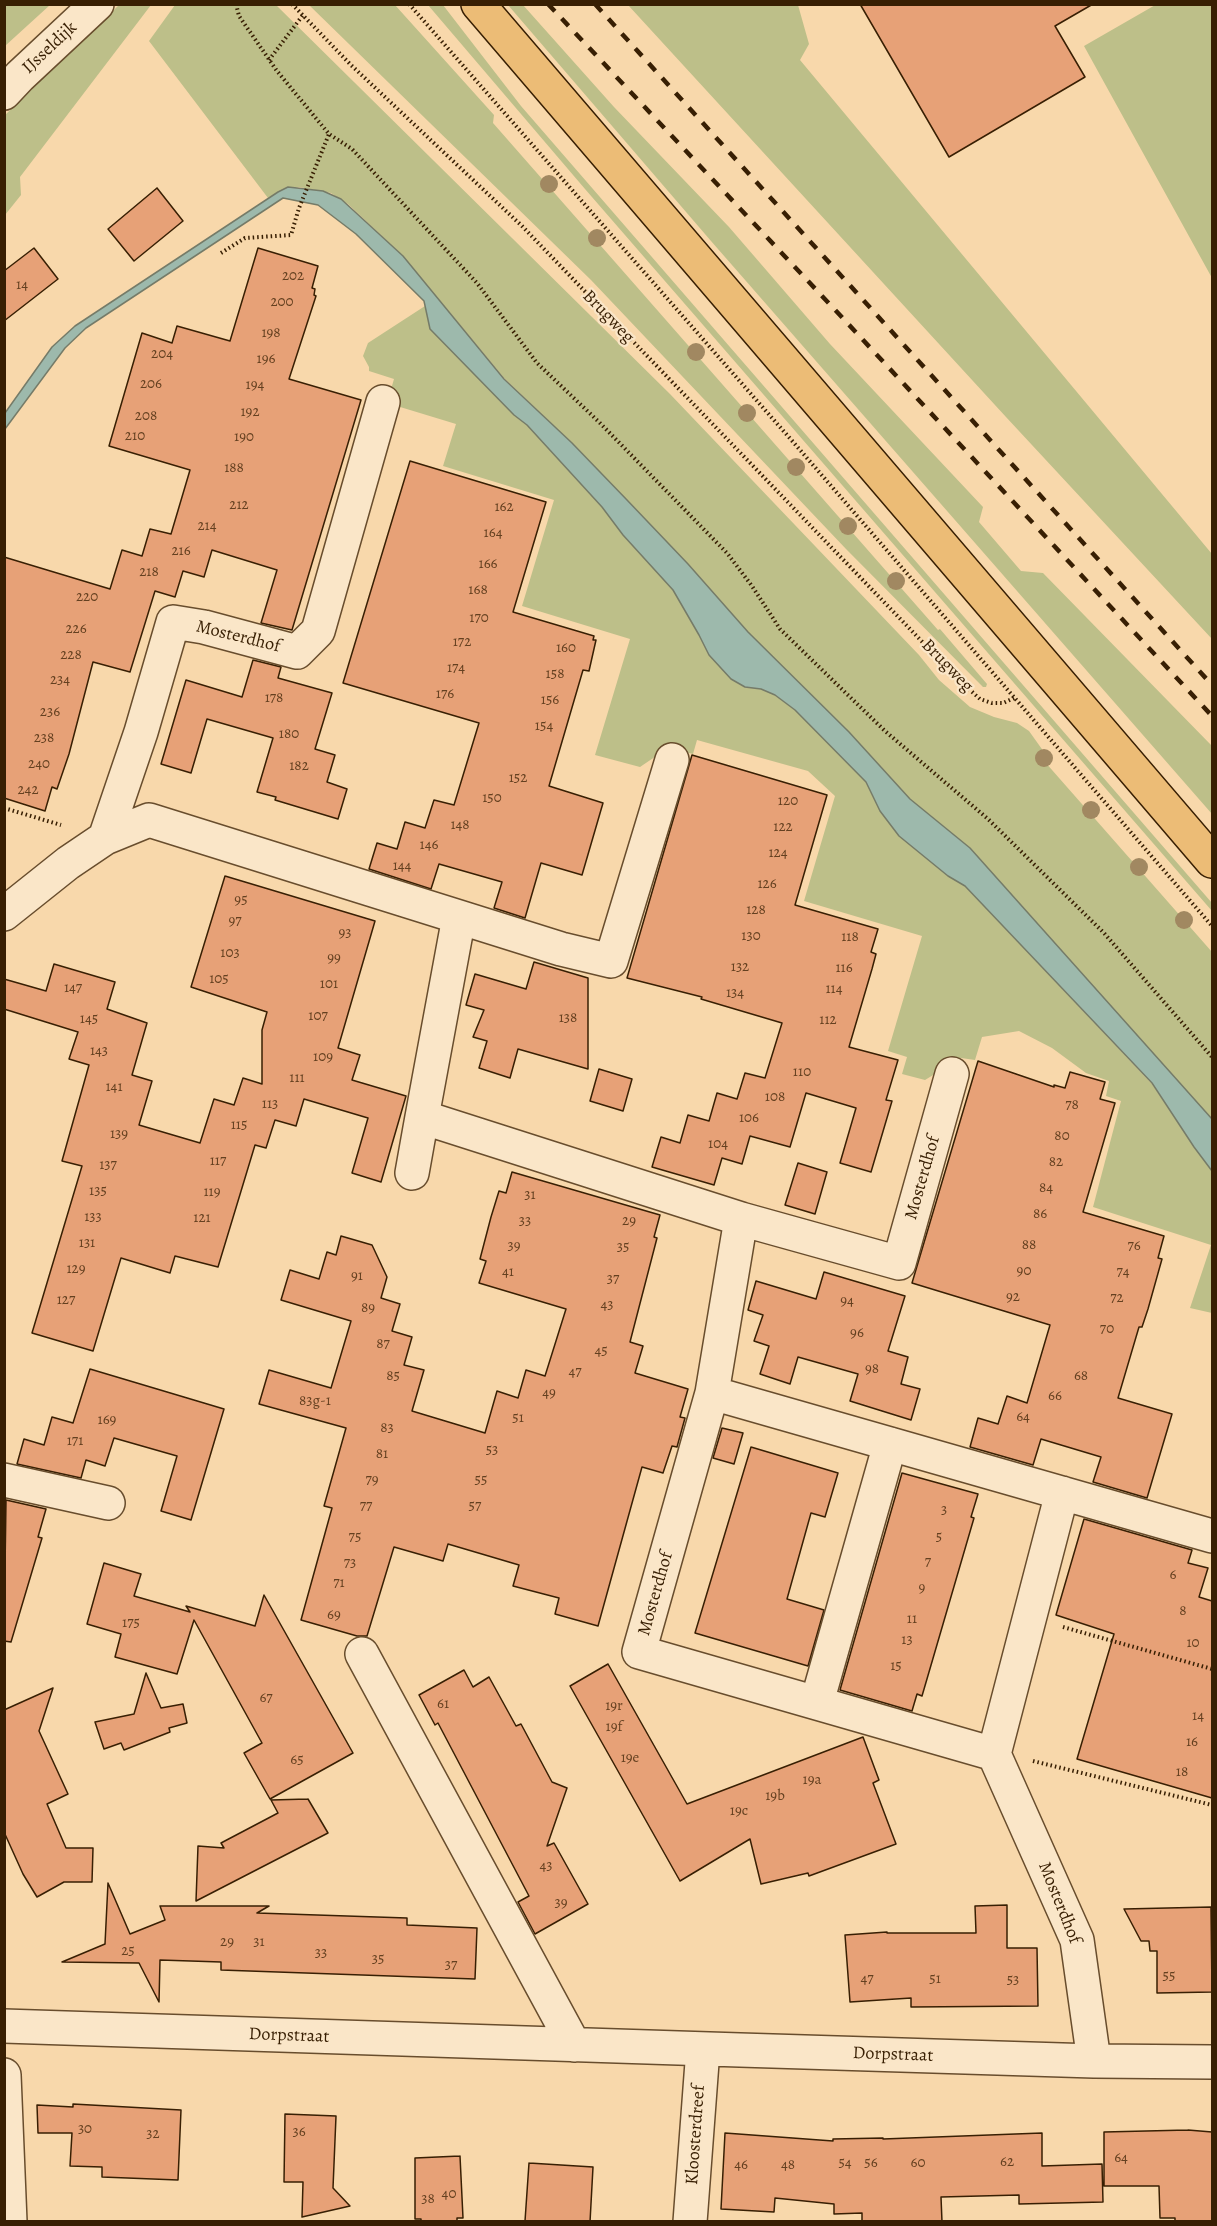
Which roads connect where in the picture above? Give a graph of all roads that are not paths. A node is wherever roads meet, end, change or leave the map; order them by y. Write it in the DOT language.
graph roads {
  1 [pos="97,4"];
  2 [pos="478,4"];
  3 [pos="4,93"];
  4 [pos="383,402"];
  5 [pos="672,760"];
  6 [pos="105,838"];
  7 [pos="1212,861"];
  8 [pos="4,914"];
  9 [pos="459,917"];
  10 [pos="952,1074"];
  11 [pos="422,1117"];
  12 [pos="412,1173"];
  13 [pos="741,1218"];
  14 [pos="712,1394"];
  15 [pos="890,1444"];
  16 [pos="4,1480"];
  17 [pos="1062,1493"];
  18 [pos="108,1503"];
  19 [pos="1212,1536"];
  20 [pos="362,1654"];
  21 [pos="816,1702"];
  22 [pos="994,1754"];
  23 [pos="4,2026"];
  24 [pos="574,2045"];
  25 [pos="703,2049"];
  26 [pos="1094,2061"];
  27 [pos="1212,2062"];
  28 [pos="4,2075"];
  29 [pos="10,2222"];
  30 [pos="690,2222"];
  1 -- 3 [label="street, IJsseldijk"];
  2 -- 7 [label="main road"];
  4 -- 6 [label="street, Mosterdhof"];
  5 -- 9 [label="street"];
  6 -- 8 [label="street"];
  6 -- 9 [label="street"];
  9 -- 11 [label="street"];
  10 -- 13 [label="street, Mosterdhof"];
  11 -- 12 [label="street"];
  11 -- 13 [label="street, Mosterdhof"];
  13 -- 14 [label="street, Mosterdhof"];
  14 -- 15 [label="street"];
  14 -- 21 [label="street, Mosterdhof"];
  15 -- 17 [label="street"];
  15 -- 21 [label="street"];
  16 -- 18 [label="street"];
  17 -- 19 [label="street"];
  17 -- 22 [label="street"];
  20 -- 24 [label="street"];
  21 -- 22 [label="street, Mosterdhof"];
  22 -- 26 [label="street, Mosterdhof"];
  23 -- 24 [label="street, Dorpstraat"];
  24 -- 25 [label="street, Dorpstraat"];
  25 -- 26 [label="street, Dorpstraat"];
  25 -- 30 [label="street, Kloosterdreef"];
  26 -- 27 [label="street, Dorpstraat"];
  28 -- 29 [label="street"];
}
